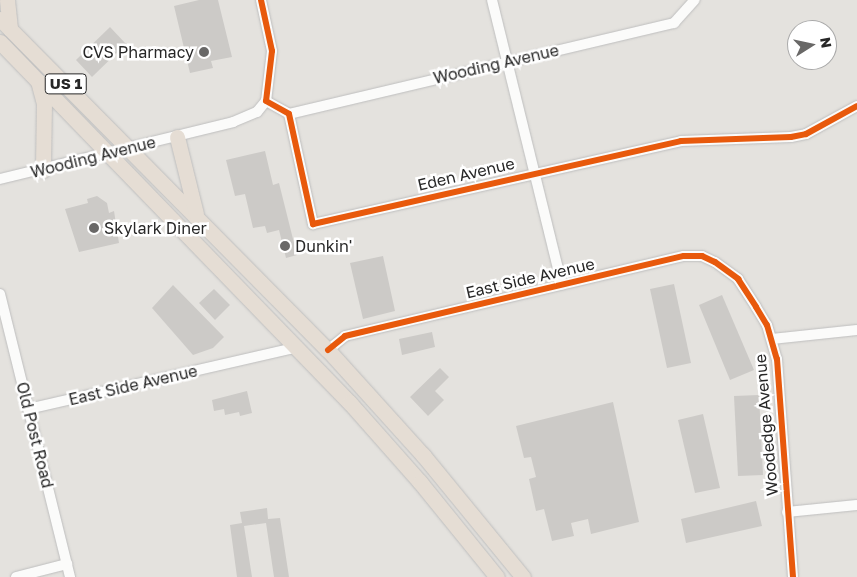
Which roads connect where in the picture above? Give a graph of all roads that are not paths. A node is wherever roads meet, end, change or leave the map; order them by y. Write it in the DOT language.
graph roads {
  1 [pos="6,0"];
  2 [pos="261,0"];
  3 [pos="492,0"];
  4 [pos="695,0"];
  5 [pos="5,24"];
  6 [pos="0,42"];
  7 [pos="507,61"];
  8 [pos="38,80"];
  9 [pos="266,101"];
  10 [pos="857,106"];
  11 [pos="289,114"];
  12 [pos="177,137"];
  13 [pos="132,149"];
  14 [pos="110,154"];
  15 [pos="43,170"];
  16 [pos="534,172"];
  17 [pos="0,180"];
  18 [pos="196,215"];
  19 [pos="738,279"];
  20 [pos="562,284"];
  21 [pos="0,294"];
  22 [pos="857,330"];
  23 [pos="772,339"];
  24 [pos="295,348"];
  25 [pos="328,350"];
  26 [pos="28,409"];
  27 [pos="857,505"];
  28 [pos="787,512"];
  29 [pos="67,564"];
  30 [pos="16,577"];
  31 [pos="70,577"];
  32 [pos="496,577"];
  33 [pos="523,577"];
  34 [pos="793,577"];
  1 -- 5 [label="highway"];
  2 -- 9 [label="street"];
  3 -- 7 [label="street"];
  4 -- 7 [label="street, Wooding Avenue"];
  5 -- 13 [label="highway, US 1"];
  6 -- 8 [label="highway, US 1"];
  7 -- 11 [label="street, Wooding Avenue"];
  7 -- 16 [label="street"];
  8 -- 14 [label="highway, US 1"];
  8 -- 15 [label="highway"];
  9 -- 11 [label="street"];
  9 -- 12 [label="street, Wooding Avenue"];
  10 -- 16 [label="street, Eden Avenue"];
  11 -- 16 [label="street, Eden Avenue"];
  12 -- 13 [label="street, Wooding Avenue"];
  12 -- 18 [label="highway"];
  13 -- 14 [label="street, Wooding Avenue"];
  13 -- 18 [label="highway, US 1"];
  14 -- 15 [label="street, Wooding Avenue"];
  14 -- 24 [label="highway, US 1"];
  15 -- 17 [label="street, Wooding Avenue"];
  16 -- 20 [label="street"];
  18 -- 25 [label="highway, US 1"];
  19 -- 20 [label="street, East Side Avenue"];
  19 -- 23 [label="street, Woodedge Avenue"];
  20 -- 25 [label="street, East Side Avenue"];
  21 -- 26 [label="street, Old Post Road"];
  22 -- 23 [label="street"];
  23 -- 28 [label="street, Woodedge Avenue"];
  24 -- 26 [label="street, East Side Avenue"];
  24 -- 32 [label="highway, US 1"];
  25 -- 33 [label="highway, US 1"];
  26 -- 29 [label="street, Old Post Road"];
  27 -- 28 [label="street"];
  28 -- 34 [label="street, Woodedge Avenue"];
  29 -- 30 [label="street"];
  29 -- 31 [label="street, Old Post Road"];
}
